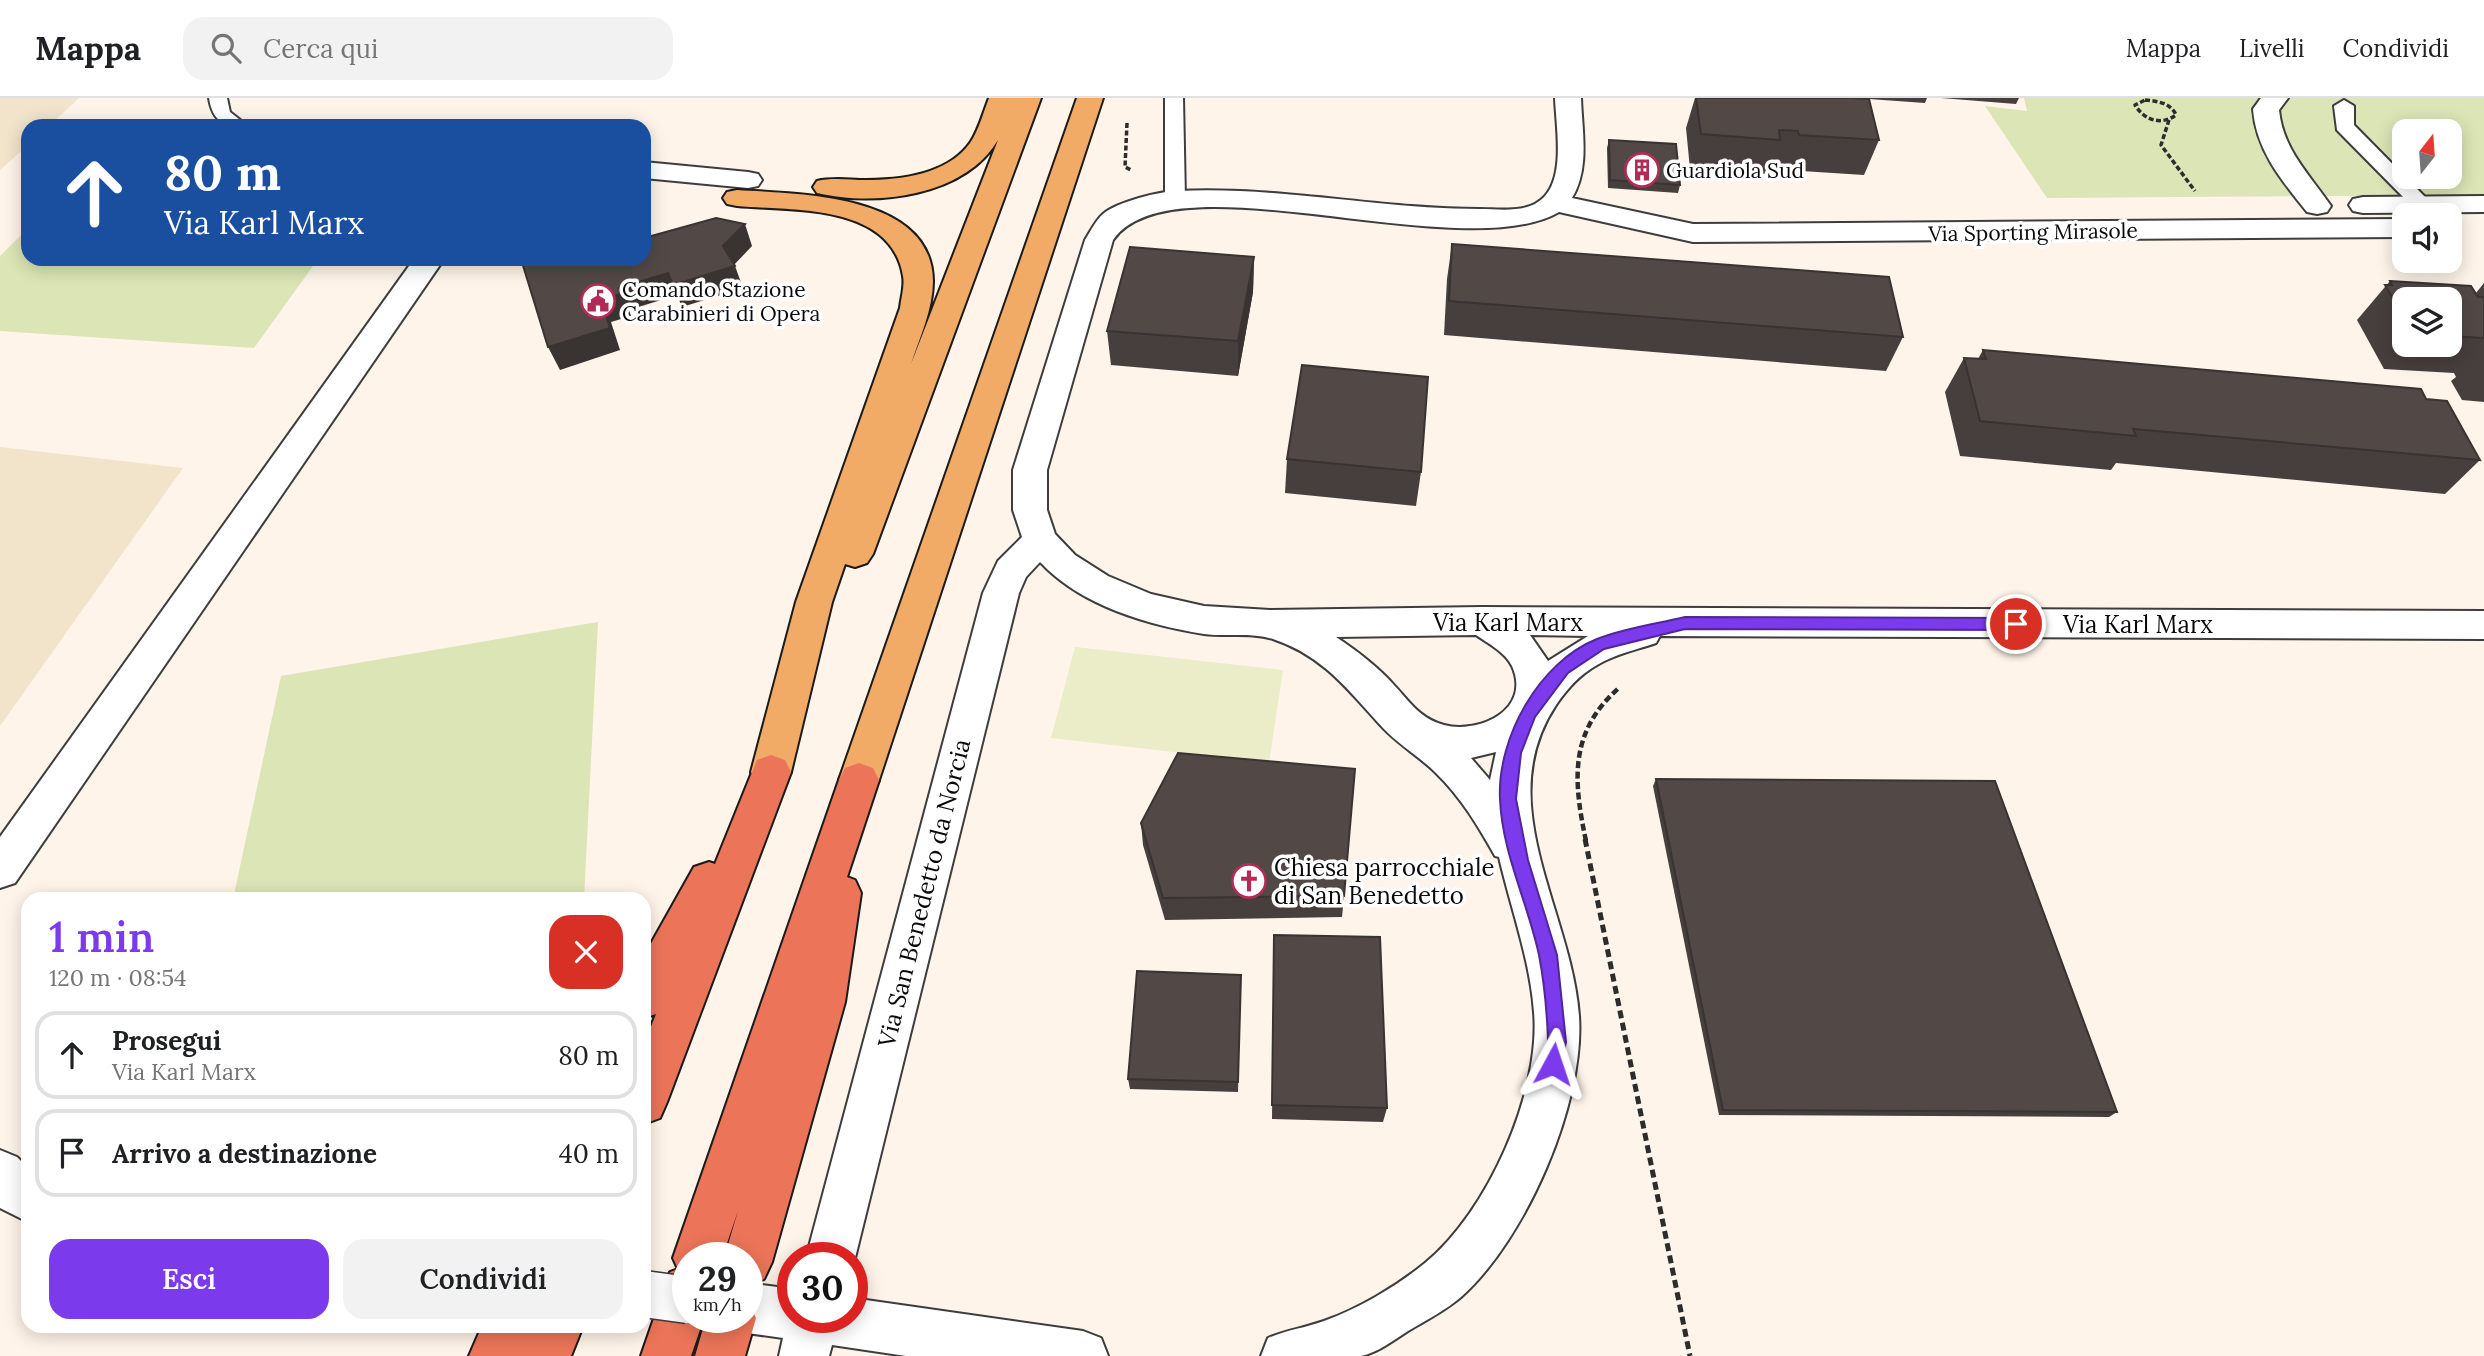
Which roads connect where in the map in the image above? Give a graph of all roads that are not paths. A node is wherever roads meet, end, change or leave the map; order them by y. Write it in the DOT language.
graph roads {
  1 [pos="218,98"];
  2 [pos="1002,98"];
  3 [pos="1028,98"];
  4 [pos="1090,98"];
  5 [pos="1174,98"];
  6 [pos="1568,98"];
  7 [pos="2276,98"];
  8 [pos="2344,106"];
  9 [pos="228,119"];
  10 [pos="651,171"];
  11 [pos="651,189"];
  12 [pos="742,189"];
  13 [pos="1175,199"];
  14 [pos="1555,203"];
  15 [pos="2420,203"];
  16 [pos="2462,204"];
  17 [pos="2484,204"];
  18 [pos="2392,205"];
  19 [pos="2317,206"];
  20 [pos="1662,226"];
  21 [pos="2392,228"];
  22 [pos="2462,228"];
  23 [pos="2484,228"];
  24 [pos="424,266"];
  25 [pos="1040,540"];
  26 [pos="1482,621"];
  27 [pos="1414,622"];
  28 [pos="1685,623"];
  29 [pos="1270,624"];
  30 [pos="2484,625"];
  31 [pos="1390,707"];
  32 [pos="1528,714"];
  33 [pos="771,772"];
  34 [pos="859,780"];
  35 [pos="1520,860"];
  36 [pos="0,870"];
  37 [pos="651,986"];
  38 [pos="651,1084"];
  39 [pos="0,1174"];
  40 [pos="21,1195"];
  41 [pos="703,1242"];
  42 [pos="753,1242"];
  43 [pos="834,1242"];
  44 [pos="651,1295"];
  45 [pos="672,1298"];
  46 [pos="868,1325"];
  47 [pos="506,1333"];
  48 [pos="555,1333"];
  49 [pos="674,1333"];
  50 [pos="727,1333"];
  51 [pos="811,1333"];
  52 [pos="494,1356"];
  53 [pos="546,1356"];
  54 [pos="666,1356"];
  55 [pos="720,1356"];
  56 [pos="804,1356"];
  57 [pos="1083,1356"];
  58 [pos="1286,1356"];
  1 -- 9 [label="lane"];
  2 -- 12 [label="main road"];
  3 -- 33 [label="main road"];
  4 -- 34 [label="main road"];
  5 -- 13 [label="lane"];
  6 -- 14 [label="street"];
  7 -- 19 [label="street"];
  8 -- 15 [label="lane"];
  10 -- 12 [label="street"];
  11 -- 12 [label="street"];
  12 -- 33 [label="main road"];
  13 -- 14 [label="street"];
  13 -- 25 [label="street"];
  14 -- 20 [label="street, Via Sporting Mirasole"];
  16 -- 17 [label="street, Via Sporting Mirasole"];
  18 -- 19 [label="street, Via Sporting Mirasole"];
  19 -- 20 [label="street, Via Sporting Mirasole"];
  20 -- 21 [label="street, Via Sporting Mirasole"];
  22 -- 23 [label="street"];
  24 -- 36 [label="street"];
  25 -- 29 [label="street"];
  25 -- 43 [label="street, Via San Benedetto da Norcia"];
  26 -- 27 [label="street, Via Karl Marx"];
  26 -- 28 [label="street, Via Karl Marx"];
  26 -- 32 [label="street"];
  27 -- 29 [label="street, Via Karl Marx"];
  27 -- 31 [label="street"];
  28 -- 30 [label="street, Via Karl Marx"];
  28 -- 32 [label="street"];
  29 -- 31 [label="street"];
  31 -- 32 [label="street"];
  31 -- 35 [label="street"];
  32 -- 35 [label="street"];
  33 -- 37 [label="highway"];
  33 -- 38 [label="highway"];
  34 -- 41 [label="highway"];
  34 -- 42 [label="highway"];
  35 -- 58 [label="street"];
  39 -- 40 [label="street"];
  44 -- 45 [label="street, bridge"];
  46 -- 57 [label="street"];
  47 -- 52 [label="highway"];
  48 -- 53 [label="highway"];
  49 -- 54 [label="highway"];
  50 -- 55 [label="highway"];
  51 -- 56 [label="street"];
}
